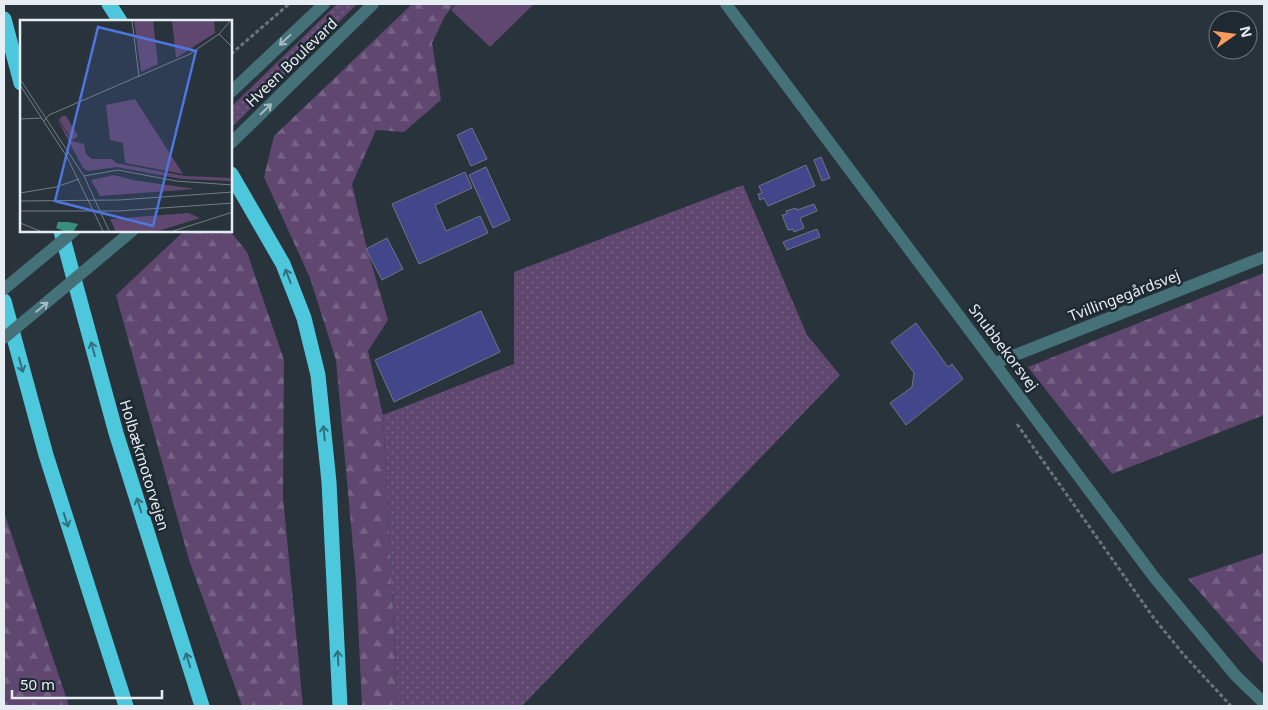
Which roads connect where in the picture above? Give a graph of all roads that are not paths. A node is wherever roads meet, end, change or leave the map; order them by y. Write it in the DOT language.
graph roads {
  1 [pos="110,4"];
  2 [pos="324,4"];
  3 [pos="373,4"];
  4 [pos="726,4"];
  5 [pos="4,19"];
  6 [pos="119,20"];
  7 [pos="20,80"];
  8 [pos="232,91"];
  9 [pos="232,142"];
  10 [pos="232,176"];
  11 [pos="61,232"];
  12 [pos="73,232"];
  13 [pos="131,232"];
  14 [pos="1264,257"];
  15 [pos="4,288"];
  16 [pos="4,300"];
  17 [pos="4,338"];
  18 [pos="995,363"];
  19 [pos="1264,703"];
  20 [pos="126,706"];
  21 [pos="202,706"];
  22 [pos="340,706"];
  1 -- 6 [label="highway"];
  2 -- 8 [label="street, Hveen Boulevard, one-way"];
  9 -- 3 [label="street, Hveen Boulevard, one-way"];
  4 -- 18 [label="street, Snubbekorsvej"];
  5 -- 7 [label="highway"];
  22 -- 10 [label="highway, one-way"];
  21 -- 11 [label="highway, Holbækmotorvejen, one-way"];
  12 -- 15 [label="street, bridge"];
  17 -- 13 [label="street, one-way, bridge"];
  14 -- 18 [label="street, Tvillingegårdsvej"];
  16 -- 20 [label="highway, one-way"];
  18 -- 19 [label="street, Snubbekorsvej"];
}
